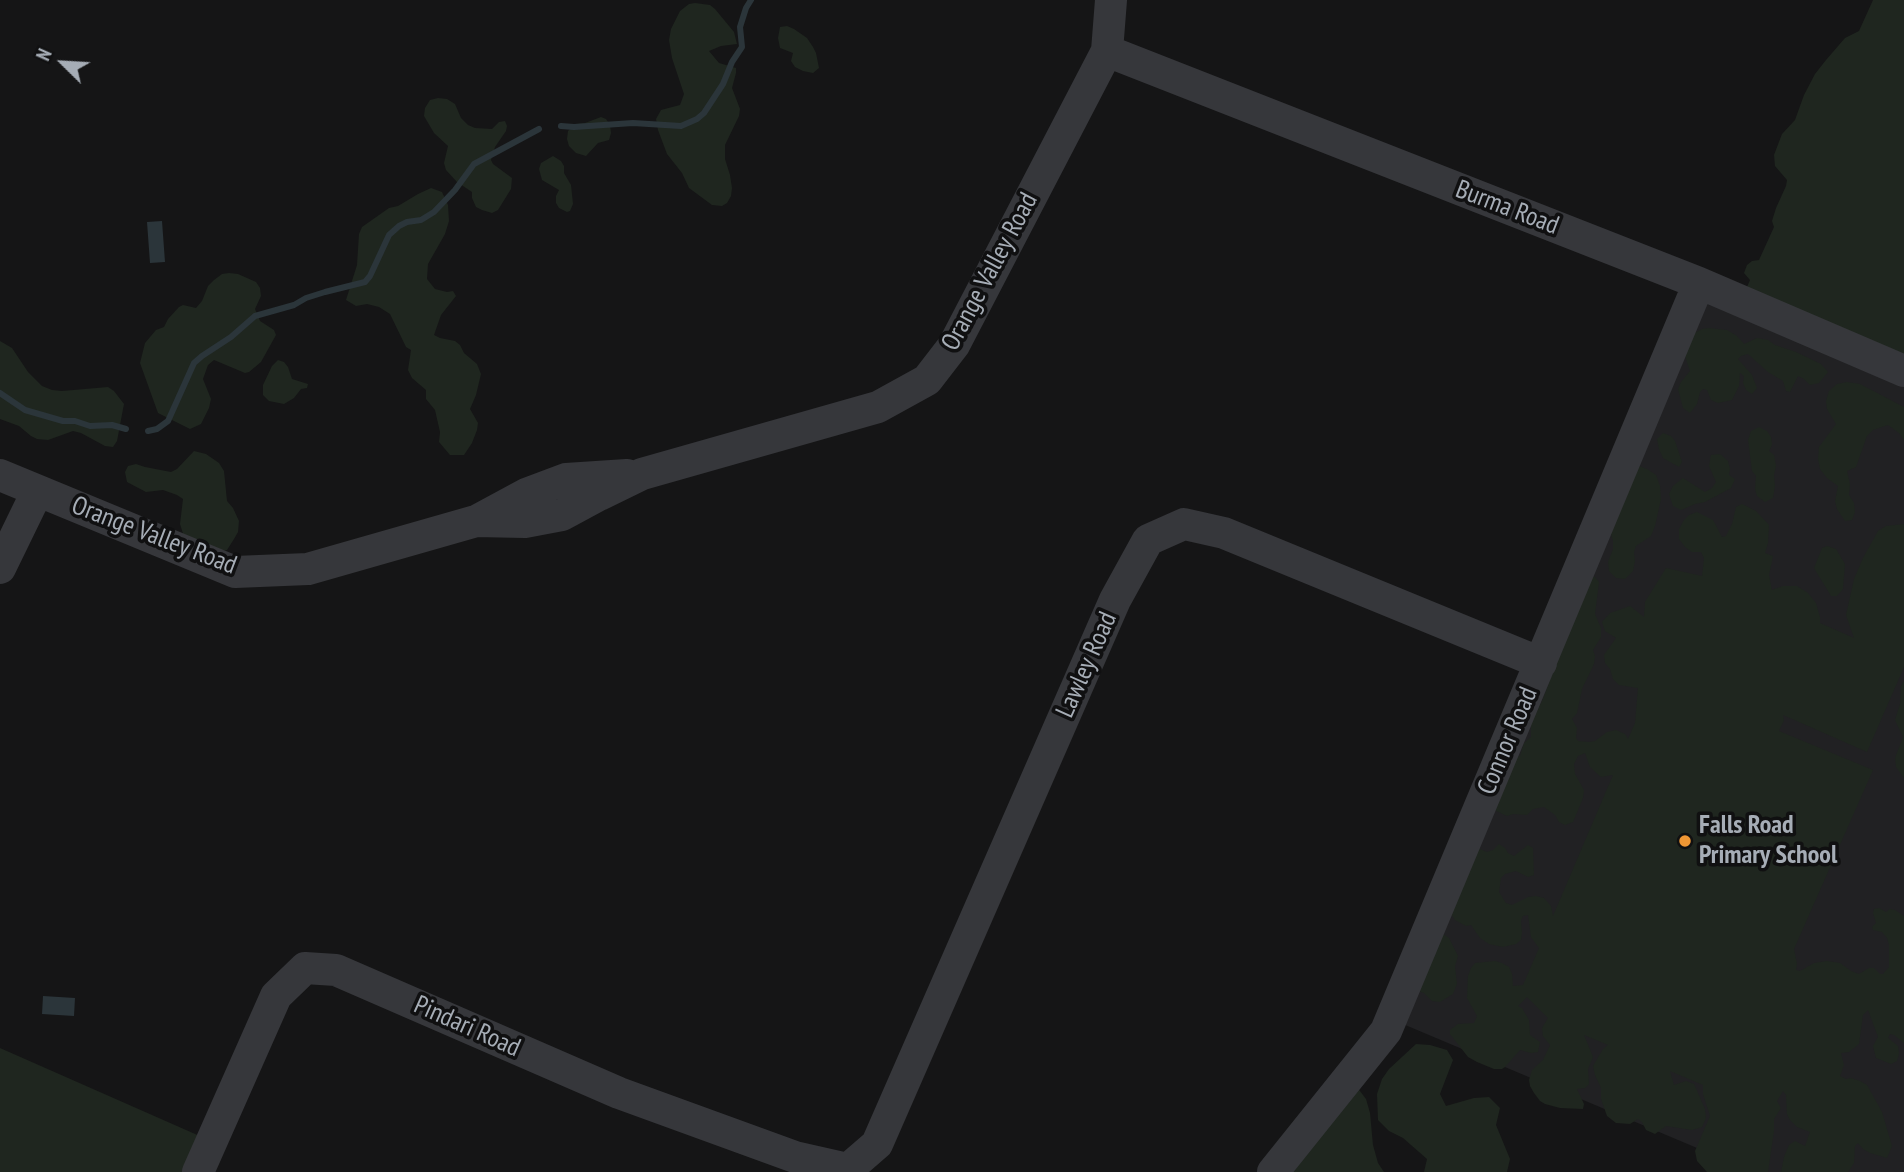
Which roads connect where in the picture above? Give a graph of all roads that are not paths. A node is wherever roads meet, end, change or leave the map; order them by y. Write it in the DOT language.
graph roads {
  1 [pos="1111,0"];
  2 [pos="1107,51"];
  3 [pos="1699,283"];
  4 [pos="1904,371"];
  5 [pos="0,475"];
  6 [pos="37,492"];
  7 [pos="0,568"];
  8 [pos="1541,663"];
  9 [pos="848,1169"];
  10 [pos="198,1172"];
  11 [pos="1273,1172"];
  1 -- 2 [label="street, Orange Valley Road"];
  2 -- 3 [label="street, Burma Road"];
  2 -- 6 [label="street, Orange Valley Road"];
  3 -- 4 [label="street, Burma Road"];
  3 -- 8 [label="street, Connor Road"];
  5 -- 6 [label="street, Orange Valley Road"];
  6 -- 7 [label="street"];
  8 -- 9 [label="street, Lawley Road"];
  8 -- 11 [label="street, Connor Road"];
  9 -- 10 [label="street, Pindari Road"];
}
